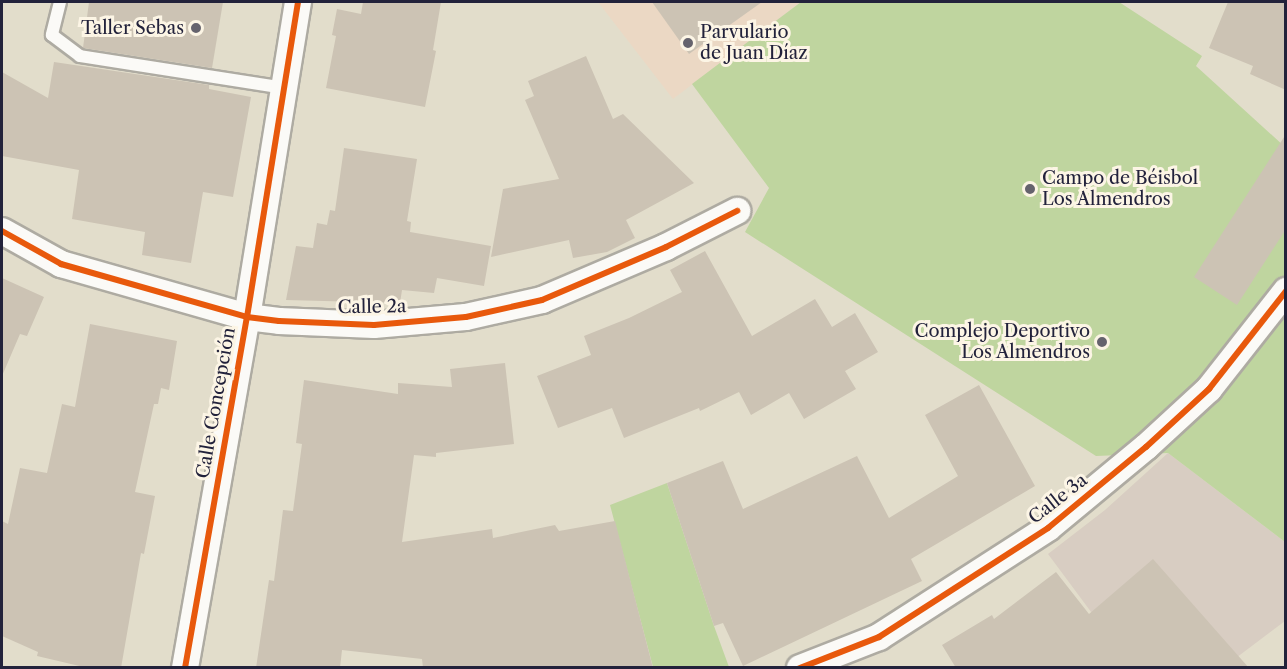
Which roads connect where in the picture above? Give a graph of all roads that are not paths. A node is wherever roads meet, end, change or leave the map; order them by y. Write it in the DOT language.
graph roads {
  1 [pos="60,2"];
  2 [pos="298,2"];
  3 [pos="284,88"];
  4 [pos="737,211"];
  5 [pos="2,231"];
  6 [pos="1286,291"];
  7 [pos="247,317"];
  8 [pos="185,668"];
  9 [pos="800,668"];
  1 -- 3 [label="lane"];
  2 -- 3 [label="street, Calle Concepción"];
  3 -- 7 [label="street, Calle Concepción"];
  4 -- 7 [label="street, Calle 2a"];
  5 -- 7 [label="street, Calle 2a"];
  6 -- 9 [label="street, Calle 3a"];
  7 -- 8 [label="street, Calle Concepción"];
}
